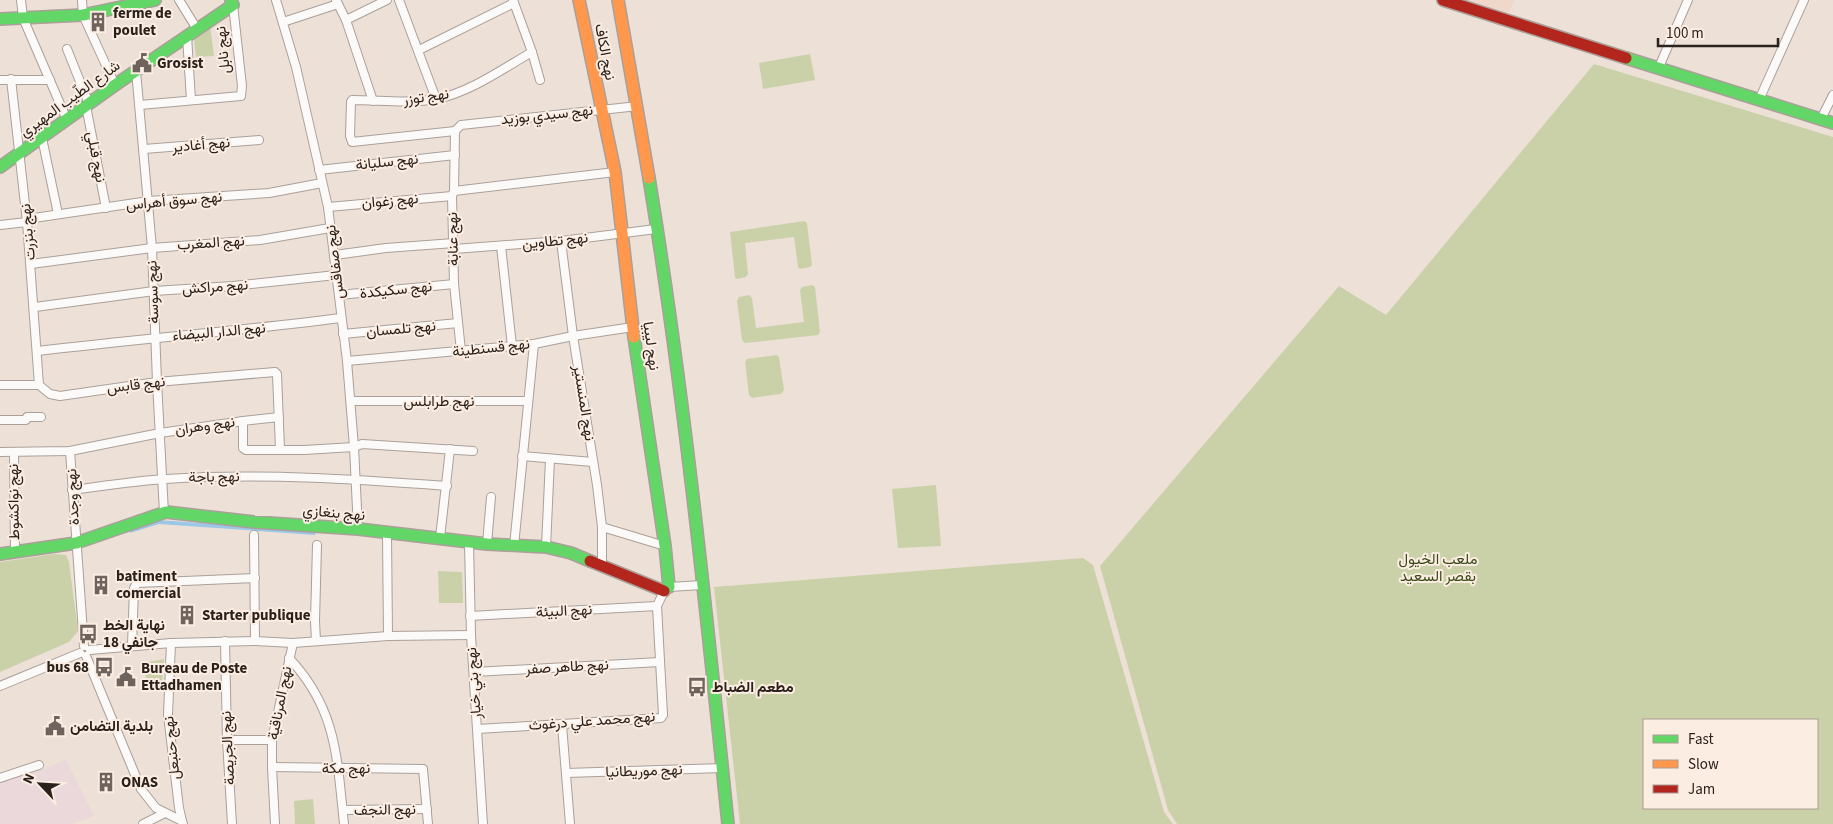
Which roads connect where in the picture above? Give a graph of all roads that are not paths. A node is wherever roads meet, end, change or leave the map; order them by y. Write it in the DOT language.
graph roads {
  1 [pos="21,0"];
  2 [pos="82,0"];
  3 [pos="155,0"];
  4 [pos="179,0"];
  5 [pos="276,0"];
  6 [pos="387,0"];
  7 [pos="399,0"];
  8 [pos="579,0"];
  9 [pos="618,0"];
  10 [pos="1443,0"];
  11 [pos="1688,0"];
  12 [pos="1804,0"];
  13 [pos="514,1"];
  14 [pos="337,2"];
  15 [pos="232,3"];
  16 [pos="83,15"];
  17 [pos="23,18"];
  18 [pos="0,19"];
  19 [pos="346,20"];
  20 [pos="283,22"];
  21 [pos="197,29"];
  22 [pos="187,36"];
  23 [pos="66,49"];
  24 [pos="419,50"];
  25 [pos="532,52"];
  26 [pos="1659,67"];
  27 [pos="136,71"];
  28 [pos="11,79"];
  29 [pos="0,80"];
  30 [pos="50,80"];
  31 [pos="540,80"];
  32 [pos="115,85"];
  33 [pos="1833,95"];
  34 [pos="436,99"];
  35 [pos="191,100"];
  36 [pos="1759,100"];
  37 [pos="373,101"];
  38 [pos="88,105"];
  39 [pos="140,105"];
  40 [pos="638,106"];
  41 [pos="601,110"];
  42 [pos="1820,119"];
  43 [pos="68,120"];
  44 [pos="1833,123"];
  45 [pos="456,129"];
  46 [pos="42,138"];
  47 [pos="258,140"];
  48 [pos="352,142"];
  49 [pos="144,149"];
  50 [pos="21,154"];
  51 [pos="455,155"];
  52 [pos="0,167"];
  53 [pos="319,170"];
  54 [pos="615,172"];
  55 [pos="322,183"];
  56 [pos="453,193"];
  57 [pos="149,201"];
  58 [pos="328,207"];
  59 [pos="106,208"];
  60 [pos="58,214"];
  61 [pos="27,221"];
  62 [pos="0,225"];
  63 [pos="330,228"];
  64 [pos="656,229"];
  65 [pos="622,234"];
  66 [pos="561,241"];
  67 [pos="454,246"];
  68 [pos="500,246"];
  69 [pos="152,248"];
  70 [pos="335,255"];
  71 [pos="31,264"];
  72 [pos="336,275"];
  73 [pos="454,284"];
  74 [pos="154,291"];
  75 [pos="339,295"];
  76 [pos="35,306"];
  77 [pos="341,318"];
  78 [pos="458,323"];
  79 [pos="633,327"];
  80 [pos="343,334"];
  81 [pos="573,336"];
  82 [pos="155,337"];
  83 [pos="534,344"];
  84 [pos="512,346"];
  85 [pos="38,351"];
  86 [pos="461,351"];
  87 [pos="347,361"];
  88 [pos="157,382"];
  89 [pos="39,384"];
  90 [pos="0,385"];
  91 [pos="351,401"];
  92 [pos="528,402"];
  93 [pos="41,417"];
  94 [pos="279,417"];
  95 [pos="0,420"];
  96 [pos="243,421"];
  97 [pos="160,433"];
  98 [pos="354,446"];
  99 [pos="280,449"];
  100 [pos="450,449"];
  101 [pos="70,451"];
  102 [pos="473,451"];
  103 [pos="0,452"];
  104 [pos="14,452"];
  105 [pos="522,456"];
  106 [pos="550,459"];
  107 [pos="593,462"];
  108 [pos="163,479"];
  109 [pos="356,479"];
  110 [pos="447,486"];
  111 [pos="72,490"];
  112 [pos="491,497"];
  113 [pos="164,512"];
  114 [pos="602,527"];
  115 [pos="358,529"];
  116 [pos="387,534"];
  117 [pos="254,535"];
  118 [pos="440,538"];
  119 [pos="469,542"];
  120 [pos="76,543"];
  121 [pos="487,544"];
  122 [pos="317,545"];
  123 [pos="514,546"];
  124 [pos="665,546"];
  125 [pos="546,547"];
  126 [pos="15,552"];
  127 [pos="0,554"];
  128 [pos="602,566"];
  129 [pos="254,578"];
  130 [pos="702,585"];
  131 [pos="666,589"];
  132 [pos="657,606"];
  133 [pos="470,616"];
  134 [pos="471,635"];
  135 [pos="388,636"];
  136 [pos="225,641"];
  137 [pos="256,641"];
  138 [pos="316,641"];
  139 [pos="171,643"];
  140 [pos="293,643"];
  141 [pos="132,646"];
  142 [pos="85,651"];
  143 [pos="289,658"];
  144 [pos="660,662"];
  145 [pos="474,672"];
  146 [pos="0,686"];
  147 [pos="562,725"];
  148 [pos="478,730"];
  149 [pos="228,740"];
  150 [pos="272,740"];
  151 [pos="39,765"];
  152 [pos="272,767"];
  153 [pos="339,768"];
  154 [pos="723,768"];
  155 [pos="566,773"];
  156 [pos="0,778"];
  157 [pos="427,809"];
  158 [pos="343,810"];
  159 [pos="165,813"];
  160 [pos="182,823"];
  161 [pos="143,824"];
  162 [pos="232,824"];
  163 [pos="275,824"];
  164 [pos="344,824"];
  165 [pos="428,824"];
  166 [pos="483,824"];
  167 [pos="570,824"];
  168 [pos="728,824"];
  1 -- 17 [label="street"];
  2 -- 16 [label="street"];
  3 -- 16 [label="street"];
  4 -- 21 [label="street"];
  5 -- 20 [label="street, نهج صفاقس"];
  6 -- 19 [label="street"];
  7 -- 24 [label="street"];
  8 -- 41 [label="street, نهج الكاف"];
  9 -- 40 [label="street"];
  10 -- 26 [label="street"];
  11 -- 26 [label="street"];
  12 -- 36 [label="street"];
  13 -- 24 [label="street"];
  13 -- 25 [label="street"];
  14 -- 19 [label="street"];
  14 -- 20 [label="street"];
  15 -- 21 [label="street, شارع الطّيب المهيري"];
  15 -- 35 [label="street, نهج نابل"];
  16 -- 17 [label="street"];
  16 -- 32 [label="street"];
  17 -- 18 [label="street"];
  17 -- 30 [label="street"];
  19 -- 37 [label="street"];
  20 -- 53 [label="street, نهج صفاقس"];
  21 -- 22 [label="street, شارع الطّيب المهيري"];
  22 -- 27 [label="street, شارع الطّيب المهيري"];
  22 -- 35 [label="street"];
  23 -- 38 [label="street, نهج قبلي"];
  24 -- 34 [label="street"];
  25 -- 31 [label="street"];
  25 -- 34 [label="street, نهج توزر"];
  26 -- 36 [label="street"];
  27 -- 32 [label="street, شارع الطّيب المهيري"];
  27 -- 39 [label="street, نهج سوسة"];
  28 -- 29 [label="street"];
  28 -- 30 [label="street"];
  28 -- 50 [label="street, نهج بنزرت"];
  30 -- 43 [label="street"];
  32 -- 38 [label="street, شارع الطّيب المهيري"];
  33 -- 42 [label="street"];
  34 -- 37 [label="street, نهج توزر"];
  35 -- 39 [label="street"];
  36 -- 42 [label="street"];
  37 -- 48 [label="street, نهج توزر"];
  38 -- 43 [label="street, شارع الطّيب المهيري"];
  38 -- 59 [label="street, نهج قبلي"];
  39 -- 49 [label="street, نهج سوسة"];
  40 -- 41 [label="street, نهج سيدي بوزيد"];
  40 -- 64 [label="street"];
  41 -- 45 [label="street, نهج سيدي بوزيد"];
  41 -- 54 [label="street, نهج ليبيا"];
  42 -- 44 [label="street"];
  43 -- 46 [label="street, شارع الطّيب المهيري"];
  45 -- 48 [label="street, نهج سيدي بوزيد"];
  45 -- 51 [label="street, نهج عنابة"];
  46 -- 50 [label="street, شارع الطّيب المهيري"];
  46 -- 60 [label="street"];
  47 -- 49 [label="street, نهج أغادير"];
  49 -- 57 [label="street, نهج سوسة"];
  50 -- 52 [label="street, شارع الطّيب المهيري"];
  50 -- 61 [label="street, نهج بنزرت"];
  51 -- 53 [label="street, نهج سليانة"];
  51 -- 56 [label="street, نهج عنابة"];
  53 -- 55 [label="street, نهج صفاقس"];
  54 -- 56 [label="street, نهج زغوان"];
  54 -- 65 [label="street, نهج ليبيا"];
  55 -- 57 [label="street, نهج سوق أهراس"];
  55 -- 58 [label="street, نهج صفاقس"];
  56 -- 58 [label="street, نهج زغوان"];
  56 -- 67 [label="street, نهج عنابة"];
  57 -- 59 [label="street, نهج سوق أهراس"];
  57 -- 69 [label="street, نهج سوسة"];
  58 -- 63 [label="street, نهج صفاقس"];
  59 -- 60 [label="street, نهج سوق أهراس"];
  60 -- 61 [label="street, نهج سوق أهراس"];
  61 -- 62 [label="street, نهج سوق أهراس"];
  61 -- 71 [label="street, نهج بنزرت"];
  63 -- 69 [label="street, نهج المغرب"];
  63 -- 70 [label="street, نهج صفاقس"];
  64 -- 65 [label="street, نهج تطاوين"];
  64 -- 130 [label="street"];
  65 -- 66 [label="street, نهج تطاوين"];
  65 -- 79 [label="street, نهج ليبيا"];
  66 -- 68 [label="street, نهج تطاوين"];
  66 -- 81 [label="street, نهج المنستير"];
  67 -- 68 [label="street, نهج تطاوين"];
  67 -- 70 [label="street, نهج تطاوين"];
  67 -- 73 [label="street, نهج عنابة"];
  68 -- 84 [label="street"];
  69 -- 71 [label="street, نهج المغرب"];
  69 -- 74 [label="street, نهج سوسة"];
  70 -- 72 [label="street, نهج صفاقس"];
  71 -- 76 [label="street, نهج بنزرت"];
  72 -- 74 [label="street, نهج مراكش"];
  72 -- 75 [label="street, نهج صفاقس"];
  73 -- 75 [label="street, نهج سكيكدة"];
  73 -- 78 [label="street, نهج عنابة"];
  74 -- 76 [label="street, نهج مراكش"];
  74 -- 82 [label="street, نهج سوسة"];
  75 -- 77 [label="street, نهج صفاقس"];
  76 -- 85 [label="street, نهج بنزرت"];
  77 -- 80 [label="street, نهج صفاقس"];
  77 -- 82 [label="street, نهج الدار البيضاء"];
  78 -- 80 [label="street, نهج تلمسان"];
  78 -- 86 [label="street, نهج عنابة"];
  79 -- 81 [label="street, نهج قسنطينة"];
  79 -- 124 [label="street, نهج ليبيا"];
  80 -- 87 [label="street, نهج صفاقس"];
  81 -- 83 [label="street, نهج قسنطينة"];
  81 -- 107 [label="street, نهج المنستير"];
  82 -- 85 [label="street, نهج الدار البيضاء"];
  82 -- 88 [label="street, نهج سوسة"];
  83 -- 84 [label="street, نهج قسنطينة"];
  83 -- 92 [label="street"];
  84 -- 86 [label="street, نهج قسنطينة"];
  85 -- 89 [label="street, نهج بنزرت"];
  86 -- 87 [label="street, نهج قسنطينة"];
  87 -- 91 [label="street, نهج صفاقس"];
  88 -- 89 [label="street, نهج قابس"];
  88 -- 94 [label="street, نهج قابس"];
  88 -- 97 [label="street, نهج سوسة"];
  89 -- 90 [label="street"];
  91 -- 92 [label="street, نهج طرابلس"];
  91 -- 98 [label="street, نهج صفاقس"];
  92 -- 105 [label="street"];
  93 -- 95 [label="street"];
  94 -- 96 [label="street"];
  94 -- 99 [label="street"];
  96 -- 97 [label="street, نهج وهران"];
  96 -- 99 [label="street, نهج وهران"];
  97 -- 101 [label="street, نهج وهران"];
  97 -- 108 [label="street, نهج سوسة"];
  98 -- 99 [label="street, نهج وهران"];
  98 -- 100 [label="street, نهج وهران"];
  98 -- 109 [label="street, نهج صفاقس"];
  100 -- 102 [label="street, نهج وهران"];
  100 -- 110 [label="street"];
  101 -- 104 [label="street, نهج وهران"];
  101 -- 111 [label="street, نهج وجدة"];
  103 -- 104 [label="street, نهج وهران"];
  104 -- 126 [label="street, نهج نواكشوط"];
  105 -- 106 [label="street"];
  105 -- 123 [label="street"];
  106 -- 107 [label="street"];
  106 -- 125 [label="street"];
  107 -- 114 [label="street, نهج المنستير"];
  108 -- 109 [label="street, نهج باجة"];
  108 -- 111 [label="street, نهج باجة"];
  108 -- 113 [label="street, نهج سوسة"];
  109 -- 110 [label="street, نهج باجة"];
  109 -- 115 [label="street, نهج صفاقس"];
  110 -- 118 [label="street"];
  111 -- 120 [label="street, نهج وجدة"];
  112 -- 121 [label="street"];
  113 -- 115 [label="street, نهج بنغازي"];
  113 -- 120 [label="street, نهج بنغازي"];
  114 -- 124 [label="street"];
  114 -- 128 [label="street, نهج المنستير"];
  115 -- 116 [label="street, نهج بنغازي"];
  116 -- 118 [label="street, نهج بنغازي"];
  116 -- 135 [label="street"];
  117 -- 129 [label="street"];
  118 -- 119 [label="street, نهج بنغازي"];
  119 -- 121 [label="street, نهج بنغازي"];
  119 -- 133 [label="street, نهج بني خيار"];
  120 -- 126 [label="street, نهج بنغازي"];
  120 -- 142 [label="street, نهج وجدة"];
  121 -- 123 [label="street, نهج بنغازي"];
  122 -- 138 [label="street"];
  123 -- 125 [label="street, نهج بنغازي"];
  124 -- 131 [label="street, نهج ليبيا"];
  125 -- 128 [label="street, نهج بنغازي"];
  126 -- 127 [label="street, نهج بنغازي"];
  128 -- 131 [label="street, نهج بنغازي"];
  129 -- 137 [label="street"];
  129 -- 141 [label="street"];
  130 -- 131 [label="street, نهج بنغازي"];
  130 -- 154 [label="street"];
  131 -- 132 [label="street, نهج محمد علي درغوث"];
  132 -- 133 [label="street, نهج البيئة"];
  132 -- 144 [label="street, نهج محمد علي درغوث"];
  133 -- 134 [label="street, نهج بني خيار"];
  134 -- 135 [label="street"];
  134 -- 145 [label="street, نهج بني خيار"];
  135 -- 138 [label="street"];
  136 -- 137 [label="street"];
  136 -- 139 [label="street"];
  136 -- 149 [label="street, نهج الجريصة"];
  137 -- 140 [label="street"];
  138 -- 140 [label="street"];
  139 -- 141 [label="street"];
  139 -- 160 [label="street, نهج حنبعل"];
  140 -- 143 [label="street, نهج المرناقية"];
  141 -- 142 [label="street"];
  142 -- 146 [label="street"];
  142 -- 159 [label="street, نهج وجدة"];
  143 -- 150 [label="street, نهج المرناقية"];
  143 -- 153 [label="street"];
  144 -- 145 [label="street, نهج طاهر صفر"];
  144 -- 147 [label="street, نهج محمد علي درغوث"];
  145 -- 148 [label="street, نهج بني خيار"];
  147 -- 148 [label="street, نهج محمد علي درغوث"];
  147 -- 155 [label="street"];
  148 -- 166 [label="street, نهج بني خيار"];
  149 -- 150 [label="street"];
  149 -- 162 [label="street, نهج الجريصة"];
  150 -- 152 [label="street, نهج المرناقية"];
  151 -- 156 [label="street"];
  152 -- 153 [label="street, نهج مكة"];
  152 -- 163 [label="street, نهج المرناقية"];
  153 -- 157 [label="street, نهج مكة"];
  153 -- 158 [label="street"];
  154 -- 155 [label="street, نهج موريطانيا"];
  154 -- 168 [label="street"];
  155 -- 167 [label="street"];
  157 -- 158 [label="street, نهج النجف"];
  157 -- 165 [label="street"];
  158 -- 164 [label="street"];
  159 -- 160 [label="street, نهج وجدة"];
  159 -- 161 [label="street"];
}
